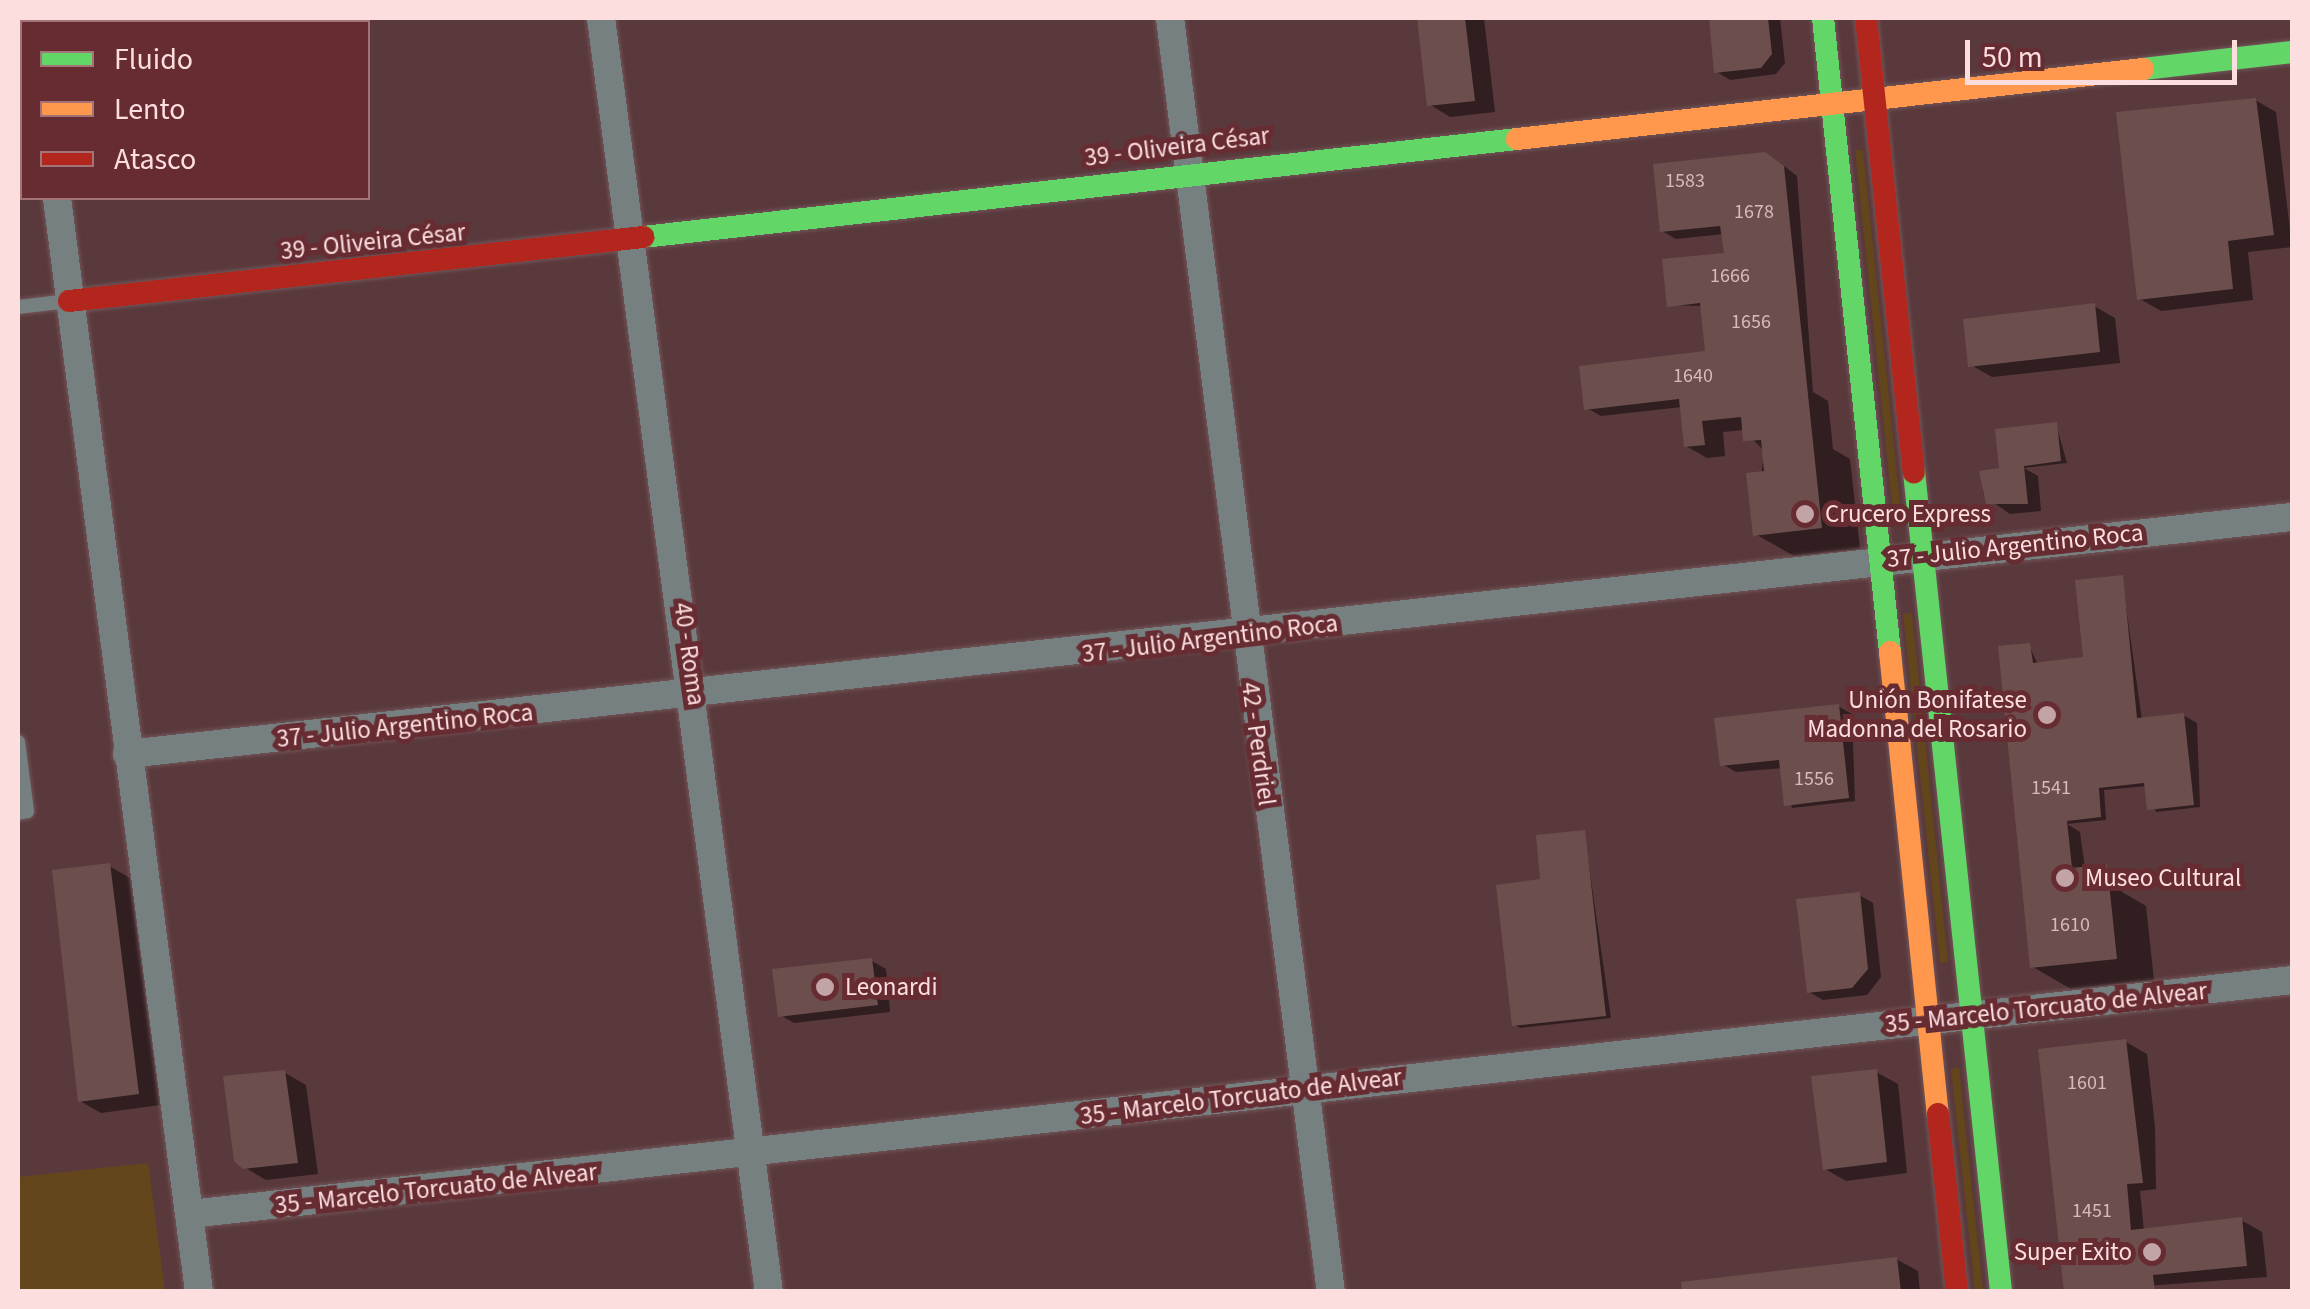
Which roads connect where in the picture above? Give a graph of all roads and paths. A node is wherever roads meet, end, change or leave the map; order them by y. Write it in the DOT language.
graph roads {
  1 [pos="602,18"];
  2 [pos="1170,18"];
  3 [pos="1823,18"];
  4 [pos="1866,18"];
  5 [pos="2292,52"];
  6 [pos="1875,97"];
  7 [pos="1832,102"];
  8 [pos="1190,172"];
  9 [pos="57,200"];
  10 [pos="628,244"];
  11 [pos="69,301"];
  12 [pos="18,306"];
  13 [pos="2292,517"];
  14 [pos="1923,555"];
  15 [pos="1880,561"];
  16 [pos="1244,635"];
  17 [pos="696,697"];
  18 [pos="18,742"];
  19 [pos="128,754"];
  20 [pos="18,812"];
  21 [pos="2292,980"];
  22 [pos="1972,1017"];
  23 [pos="1928,1022"];
  24 [pos="1305,1087"];
  25 [pos="753,1158"];
  26 [pos="190,1214"];
  27 [pos="199,1292"];
  28 [pos="769,1292"];
  29 [pos="1330,1292"];
  30 [pos="1957,1292"];
  31 [pos="2001,1292"];
  1 -- 10 [label="street, 40 - Roma"];
  2 -- 8 [label="street, 42 - Perdriel"];
  3 -- 7 [label="main road"];
  4 -- 6 [label="main road"];
  5 -- 6 [label="main road, 39 - Oliveira César"];
  6 -- 7 [label="main road, 39 - Oliveira César"];
  6 -- 14 [label="main road"];
  7 -- 8 [label="main road, 39 - Oliveira César"];
  7 -- 15 [label="main road"];
  8 -- 10 [label="main road, 39 - Oliveira César"];
  8 -- 16 [label="street, 42 - Perdriel"];
  9 -- 11 [label="street"];
  10 -- 11 [label="main road, 39 - Oliveira César"];
  10 -- 17 [label="street, 40 - Roma"];
  11 -- 12 [label="lane"];
  11 -- 19 [label="street"];
  13 -- 14 [label="street, 37 - Julio Argentino Roca"];
  14 -- 15 [label="street, 37 - Julio Argentino Roca"];
  14 -- 22 [label="main road"];
  15 -- 16 [label="street, 37 - Julio Argentino Roca"];
  15 -- 23 [label="main road"];
  16 -- 17 [label="street, 37 - Julio Argentino Roca"];
  16 -- 24 [label="street, 42 - Perdriel"];
  17 -- 19 [label="street, 37 - Julio Argentino Roca"];
  17 -- 25 [label="street, 40 - Roma"];
  18 -- 20 [label="lane"];
  19 -- 26 [label="street"];
  21 -- 22 [label="street, 35 - Marcelo Torcuato de Alvear"];
  22 -- 23 [label="street, 35 - Marcelo Torcuato de Alvear"];
  22 -- 31 [label="main road"];
  23 -- 24 [label="street, 35 - Marcelo Torcuato de Alvear"];
  23 -- 30 [label="main road"];
  24 -- 25 [label="street, 35 - Marcelo Torcuato de Alvear"];
  24 -- 29 [label="street, 42 - Perdriel"];
  25 -- 26 [label="street, 35 - Marcelo Torcuato de Alvear"];
  25 -- 28 [label="street, 40 - Roma"];
  26 -- 27 [label="street"];
}
